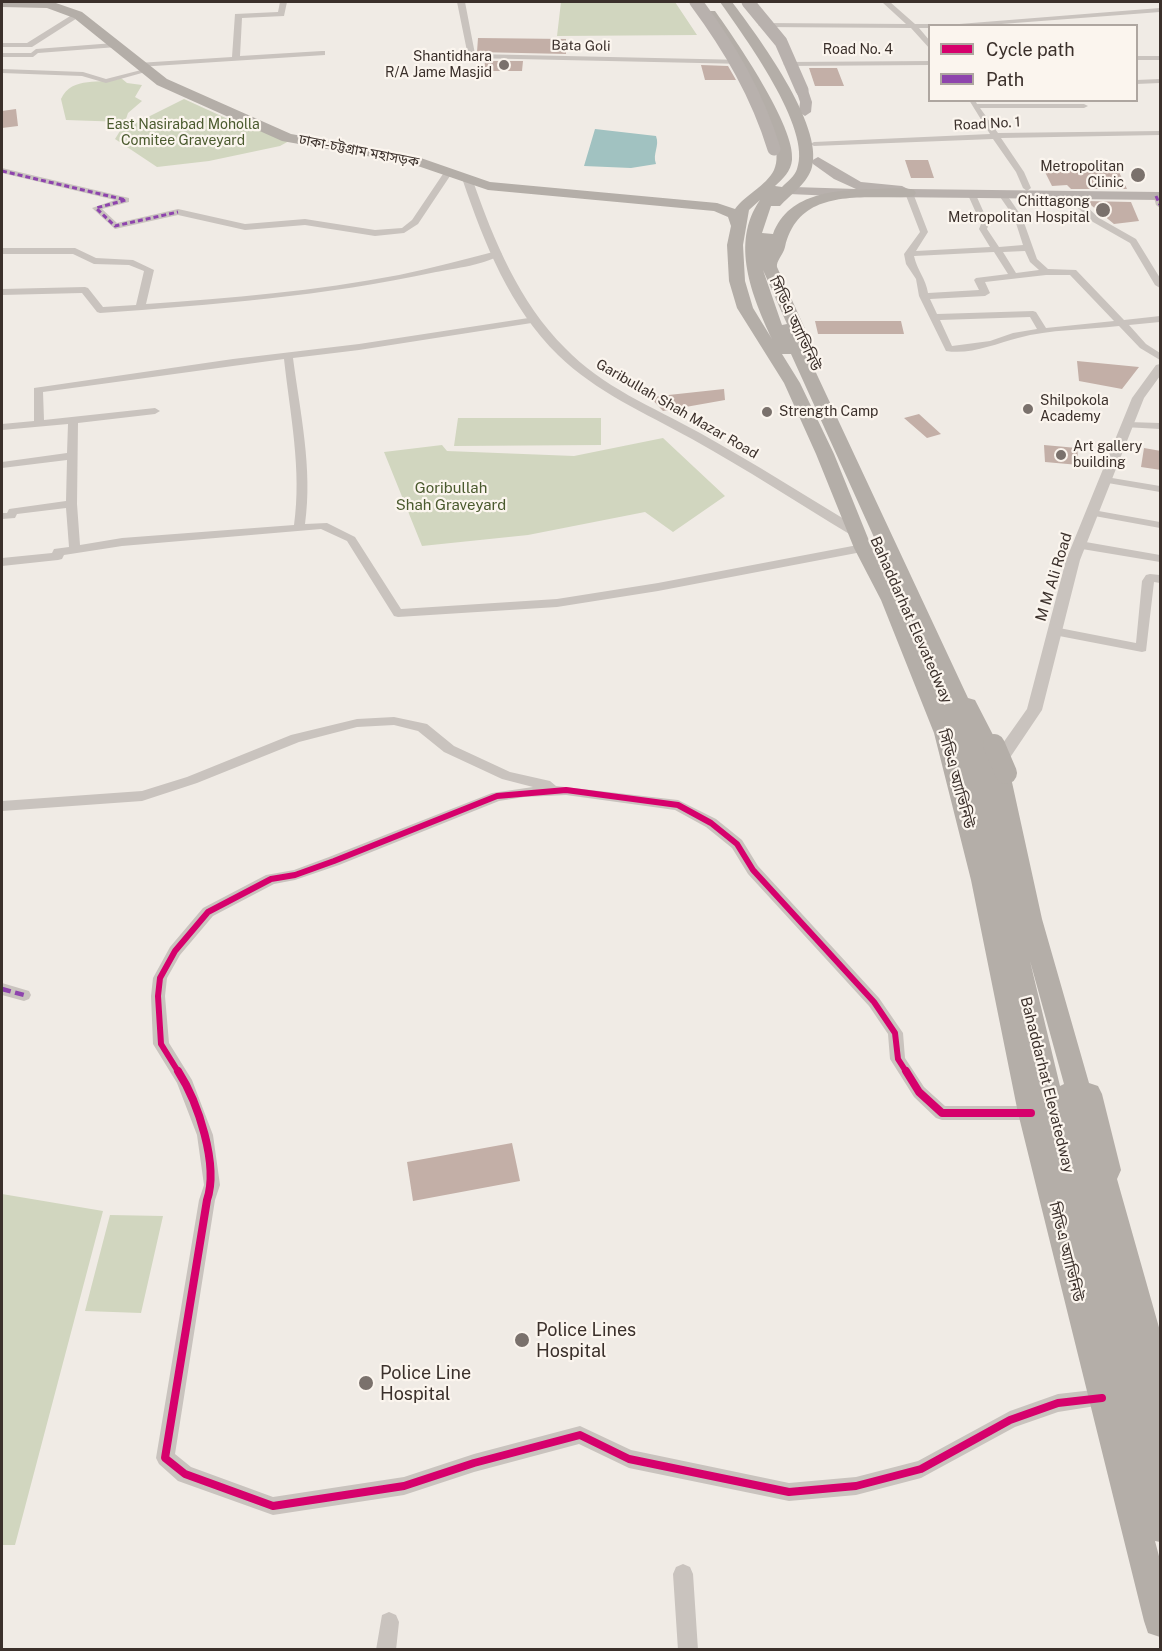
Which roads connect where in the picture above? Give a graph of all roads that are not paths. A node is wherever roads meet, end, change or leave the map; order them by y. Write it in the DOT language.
graph roads {
  1 [pos="57,2"];
  2 [pos="283,2"];
  3 [pos="460,2"];
  4 [pos="696,2"];
  5 [pos="701,2"];
  6 [pos="715,2"];
  7 [pos="726,2"];
  8 [pos="741,2"];
  9 [pos="748,2"];
  10 [pos="886,2"];
  11 [pos="2,3"];
  12 [pos="1126,5"];
  13 [pos="1161,10"];
  14 [pos="1143,11"];
  15 [pos="78,15"];
  16 [pos="964,24"];
  17 [pos="762,25"];
  18 [pos="913,26"];
  19 [pos="928,26"];
  20 [pos="2,45"];
  21 [pos="114,45"];
  22 [pos="928,45"];
  23 [pos="322,53"];
  24 [pos="2,55"];
  25 [pos="236,58"];
  26 [pos="1138,58"];
  27 [pos="1161,58"];
  28 [pos="745,62"];
  29 [pos="928,63"];
  30 [pos="787,64"];
  31 [pos="142,67"];
  32 [pos="2,71"];
  33 [pos="1161,81"];
  34 [pos="1138,82"];
  35 [pos="973,103"];
  36 [pos="1082,103"];
  37 [pos="805,112"];
  38 [pos="1161,133"];
  39 [pos="995,136"];
  40 [pos="814,144"];
  41 [pos="818,161"];
  42 [pos="2,171"];
  43 [pos="448,173"];
  44 [pos="780,174"];
  45 [pos="468,181"];
  46 [pos="1027,188"];
  47 [pos="763,190"];
  48 [pos="794,191"];
  49 [pos="909,193"];
  50 [pos="1002,194"];
  51 [pos="1068,194"];
  52 [pos="972,195"];
  53 [pos="1160,197"];
  54 [pos="739,227"];
  55 [pos="1028,248"];
  56 [pos="998,250"];
  57 [pos="2,251"];
  58 [pos="497,254"];
  59 [pos="909,254"];
  60 [pos="769,267"];
  61 [pos="1046,272"];
  62 [pos="1013,276"];
  63 [pos="1161,285"];
  64 [pos="2,292"];
  65 [pos="924,296"];
  66 [pos="140,308"];
  67 [pos="934,317"];
  68 [pos="1161,319"];
  69 [pos="535,320"];
  70 [pos="1121,322"];
  71 [pos="1043,331"];
  72 [pos="288,355"];
  73 [pos="1161,357"];
  74 [pos="1161,368"];
  75 [pos="155,411"];
  76 [pos="73,420"];
  77 [pos="39,424"];
  78 [pos="1128,425"];
  79 [pos="1161,426"];
  80 [pos="2,427"];
  81 [pos="858,444"];
  82 [pos="72,456"];
  83 [pos="2,465"];
  84 [pos="1106,480"];
  85 [pos="1161,489"];
  86 [pos="71,504"];
  87 [pos="1093,513"];
  88 [pos="2,516"];
  89 [pos="1161,525"];
  90 [pos="299,528"];
  91 [pos="860,540"];
  92 [pos="1080,545"];
  93 [pos="75,550"];
  94 [pos="1161,559"];
  95 [pos="2,562"];
  96 [pos="1161,579"];
  97 [pos="1054,631"];
  98 [pos="999,761"];
  99 [pos="566,790"];
  100 [pos="2,806"];
  101 [pos="2,989"];
  102 [pos="24,995"];
  103 [pos="1031,1113"];
  104 [pos="1161,1372"];
  105 [pos="1161,1380"];
  106 [pos="1102,1398"];
  107 [pos="1161,1451"];
  108 [pos="1161,1527"];
  109 [pos="683,1574"];
  110 [pos="1161,1621"];
  111 [pos="389,1622"];
  112 [pos="386,1650"];
  113 [pos="688,1650"];
  1 -- 31 [label="highway, ঢাকা-চট্টগ্রাম মহাসড়ক"];
  2 -- 25 [label="street"];
  3 -- 28 [label="street, Bata Goli"];
  4 -- 44 [label="main road, bridge"];
  5 -- 28 [label="highway"];
  6 -- 108 [label="highway, Bahaddarhat Elevatedway"];
  7 -- 107 [label="highway, Bahaddarhat Elevatedway"];
  8 -- 17 [label="highway"];
  9 -- 37 [label="main road, bridge"];
  10 -- 18 [label="street"];
  11 -- 15 [label="highway, ঢাকা-চট্টগ্রাম মহাসড়ক"];
  12 -- 14 [label="street"];
  13 -- 14 [label="street"];
  14 -- 16 [label="street"];
  15 -- 20 [label="street"];
  15 -- 21 [label="highway, ঢাকা-চট্টগ্রাম মহাসড়ক"];
  17 -- 18 [label="street"];
  17 -- 30 [label="highway"];
  18 -- 19 [label="street"];
  18 -- 22 [label="street"];
  21 -- 24 [label="street"];
  21 -- 31 [label="highway, ঢাকা-চট্টগ্রাম মহাসড়ক"];
  23 -- 25 [label="street"];
  25 -- 31 [label="street"];
  26 -- 27 [label="street"];
  28 -- 44 [label="highway"];
  29 -- 30 [label="street, Road No. 4"];
  30 -- 37 [label="highway"];
  31 -- 32 [label="street"];
  31 -- 43 [label="highway, ঢাকা-চট্টগ্রাম মহাসড়ক"];
  31 -- 47 [label="highway, ঢাকা-চট্টগ্রাম মহাসড়ক"];
  33 -- 34 [label="street"];
  35 -- 36 [label="street"];
  35 -- 39 [label="street"];
  37 -- 40 [label="highway"];
  38 -- 39 [label="street, Road No. 1"];
  39 -- 40 [label="street, Road No. 1"];
  39 -- 46 [label="street"];
  40 -- 41 [label="highway"];
  41 -- 46 [label="main road"];
  41 -- 48 [label="highway, সিডিএ অ্যাভিনিউ"];
  42 -- 43 [label="street"];
  43 -- 45 [label="highway, ঢাকা-চট্টগ্রাম মহাসড়ক"];
  44 -- 47 [label="highway, সিডিএ অ্যাভিনিউ"];
  45 -- 54 [label="highway, ঢাকা-চট্টগ্রাম মহাসড়ক"];
  45 -- 58 [label="street, Garibullah Shah Mazar Road"];
  46 -- 53 [label="main road"];
  47 -- 54 [label="highway, সিডিএ অ্যাভিনিউ"];
  48 -- 49 [label="main road"];
  48 -- 60 [label="highway, সিডিএ অ্যাভিনিউ"];
  49 -- 52 [label="main road"];
  49 -- 59 [label="street"];
  49 -- 60 [label="highway"];
  50 -- 51 [label="main road"];
  50 -- 52 [label="main road"];
  50 -- 55 [label="street"];
  51 -- 53 [label="main road"];
  51 -- 63 [label="street"];
  52 -- 56 [label="street"];
  54 -- 91 [label="highway, সিডিএ অ্যাভিনিউ"];
  55 -- 56 [label="street"];
  55 -- 61 [label="street"];
  56 -- 59 [label="street"];
  56 -- 62 [label="street"];
  57 -- 66 [label="street"];
  58 -- 66 [label="street"];
  58 -- 69 [label="street, Garibullah Shah Mazar Road"];
  59 -- 65 [label="street"];
  60 -- 98 [label="highway, সিডিএ অ্যাভিনিউ"];
  61 -- 62 [label="street"];
  61 -- 70 [label="street"];
  62 -- 65 [label="street"];
  64 -- 66 [label="street"];
  65 -- 67 [label="street"];
  67 -- 71 [label="street"];
  67 -- 71 [label="street"];
  68 -- 70 [label="street"];
  69 -- 72 [label="street"];
  69 -- 91 [label="street, Garibullah Shah Mazar Road"];
  70 -- 71 [label="street"];
  70 -- 73 [label="street"];
  72 -- 77 [label="street"];
  72 -- 90 [label="street"];
  74 -- 78 [label="street, M M Ali Road"];
  75 -- 76 [label="street"];
  76 -- 77 [label="street"];
  76 -- 82 [label="street"];
  77 -- 80 [label="street"];
  78 -- 79 [label="street"];
  78 -- 84 [label="street, M M Ali Road"];
  81 -- 98 [label="highway"];
  82 -- 83 [label="street"];
  82 -- 86 [label="street"];
  84 -- 85 [label="street"];
  84 -- 87 [label="street, M M Ali Road"];
  86 -- 88 [label="street"];
  86 -- 93 [label="street"];
  87 -- 89 [label="street"];
  87 -- 92 [label="street, M M Ali Road"];
  90 -- 91 [label="street"];
  90 -- 93 [label="street"];
  91 -- 103 [label="highway, সিডিএ অ্যাভিনিউ"];
  92 -- 94 [label="street"];
  92 -- 97 [label="street, M M Ali Road"];
  93 -- 95 [label="street"];
  96 -- 97 [label="street"];
  97 -- 98 [label="street, M M Ali Road"];
  98 -- 104 [label="highway"];
  98 -- 105 [label="highway, সিডিএ অ্যাভিনিউ"];
  99 -- 100 [label="street"];
  99 -- 103 [label="street"];
  99 -- 106 [label="street"];
  101 -- 102 [label="street"];
  103 -- 106 [label="highway, সিডিএ অ্যাভিনিউ"];
  106 -- 110 [label="highway, সিডিএ অ্যাভিনিউ"];
  109 -- 113 [label="street"];
  111 -- 112 [label="street"];
}
